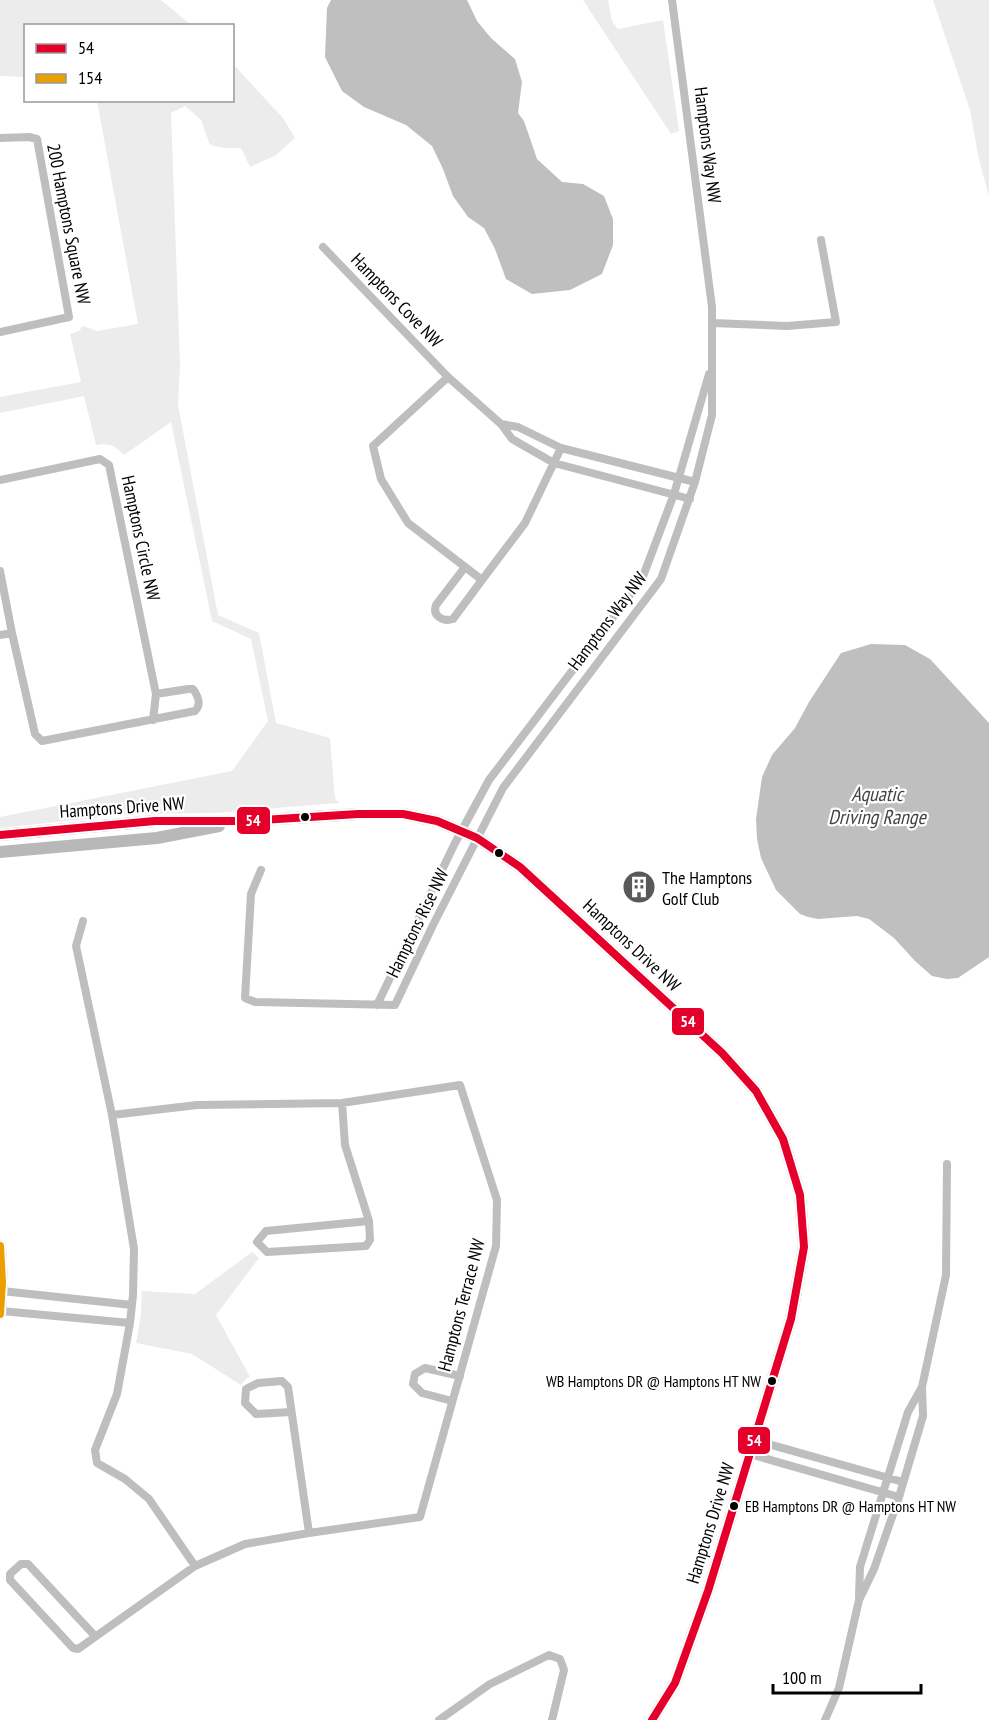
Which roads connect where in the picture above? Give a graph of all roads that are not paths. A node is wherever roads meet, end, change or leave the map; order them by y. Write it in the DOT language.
graph roads {
  1 [pos="672,0"];
  2 [pos="0,138"];
  3 [pos="822,240"];
  4 [pos="323,247"];
  5 [pos="712,323"];
  6 [pos="0,332"];
  7 [pos="712,365"];
  8 [pos="448,377"];
  9 [pos="501,424"];
  10 [pos="561,448"];
  11 [pos="554,463"];
  12 [pos="678,477"];
  13 [pos="0,480"];
  14 [pos="695,482"];
  15 [pos="674,494"];
  16 [pos="690,499"];
  17 [pos="465,567"];
  18 [pos="0,571"];
  19 [pos="482,580"];
  20 [pos="4,614"];
  21 [pos="12,633"];
  22 [pos="0,635"];
  23 [pos="583,657"];
  24 [pos="595,666"];
  25 [pos="156,694"];
  26 [pos="153,720"];
  27 [pos="247,821"];
  28 [pos="461,830"];
  29 [pos="0,834"];
  30 [pos="477,838"];
  31 [pos="0,852"];
  32 [pos="261,870"];
  33 [pos="418,917"];
  34 [pos="83,921"];
  35 [pos="433,925"];
  36 [pos="377,1005"];
  37 [pos="342,1102"];
  38 [pos="112,1115"];
  39 [pos="947,1164"];
  40 [pos="369,1221"];
  41 [pos="0,1246"];
  42 [pos="2,1291"];
  43 [pos="132,1305"];
  44 [pos="0,1312"];
  45 [pos="130,1323"];
  46 [pos="460,1376"];
  47 [pos="922,1386"];
  48 [pos="452,1401"];
  49 [pos="291,1412"];
  50 [pos="754,1440"];
  51 [pos="750,1454"];
  52 [pos="887,1478"];
  53 [pos="903,1482"];
  54 [pos="882,1493"];
  55 [pos="899,1497"];
  56 [pos="309,1533"];
  57 [pos="195,1566"];
  58 [pos="860,1600"];
  59 [pos="95,1636"];
  60 [pos="438,1720"];
  61 [pos="552,1720"];
  62 [pos="652,1720"];
  63 [pos="825,1720"];
  1 -- 5 [label="street, Hamptons Way NW"];
  2 -- 6 [label="street, 200 Hamptons Square NW"];
  3 -- 5 [label="street"];
  4 -- 8 [label="street, Hamptons Cove NW"];
  5 -- 7 [label="street, Hamptons Way NW"];
  7 -- 12 [label="street, Hamptons Way NW"];
  7 -- 14 [label="street, Hamptons Way NW"];
  8 -- 9 [label="street, Hamptons Cove NW"];
  8 -- 17 [label="street"];
  9 -- 10 [label="street"];
  9 -- 11 [label="street, Hamptons Cove NW"];
  10 -- 11 [label="street"];
  10 -- 12 [label="street"];
  11 -- 15 [label="street, Hamptons Cove NW"];
  11 -- 19 [label="street"];
  12 -- 14 [label="street"];
  12 -- 15 [label="street, Hamptons Way NW"];
  13 -- 25 [label="street, Hamptons Circle NW"];
  14 -- 16 [label="street, Hamptons Way NW"];
  15 -- 16 [label="street, Hamptons Cove NW"];
  15 -- 23 [label="street, Hamptons Way NW"];
  16 -- 24 [label="street, Hamptons Way NW"];
  17 -- 19 [label="street"];
  17 -- 19 [label="street"];
  18 -- 20 [label="street"];
  20 -- 21 [label="street"];
  21 -- 22 [label="street"];
  21 -- 26 [label="street"];
  23 -- 24 [label="street"];
  23 -- 28 [label="street, Hamptons Way NW"];
  24 -- 30 [label="street, Hamptons Way NW"];
  25 -- 26 [label="street, Hamptons Circle NW"];
  25 -- 26 [label="street"];
  27 -- 28 [label="street, Hamptons Drive NW"];
  27 -- 29 [label="street, Hamptons Drive NW"];
  27 -- 31 [label="street, Hamptons Drive NW"];
  28 -- 30 [label="street, Hamptons Drive NW"];
  28 -- 33 [label="street, Hamptons Rise NW"];
  30 -- 35 [label="street, Hamptons Rise NW"];
  30 -- 50 [label="street, Hamptons Drive NW"];
  32 -- 36 [label="street, Hamptons Rise NW"];
  33 -- 35 [label="street"];
  33 -- 36 [label="street, Hamptons Rise NW"];
  34 -- 38 [label="street"];
  35 -- 36 [label="street, Hamptons Rise NW"];
  37 -- 38 [label="street, Hamptons Terrace NW"];
  37 -- 40 [label="street"];
  37 -- 46 [label="street, Hamptons Terrace NW"];
  38 -- 43 [label="street"];
  39 -- 47 [label="street"];
  40 -- 40 [label="street"];
  41 -- 42 [label="street"];
  42 -- 43 [label="street"];
  42 -- 44 [label="street"];
  43 -- 45 [label="street"];
  44 -- 45 [label="street"];
  45 -- 57 [label="street"];
  46 -- 48 [label="street, Hamptons Terrace NW"];
  46 -- 48 [label="street"];
  47 -- 52 [label="street"];
  47 -- 53 [label="street"];
  48 -- 56 [label="street, Hamptons Terrace NW"];
  49 -- 49 [label="street"];
  49 -- 56 [label="street"];
  50 -- 51 [label="street, Hamptons Drive NW"];
  50 -- 52 [label="street"];
  51 -- 54 [label="street"];
  51 -- 62 [label="street, Hamptons Drive NW"];
  52 -- 53 [label="street"];
  52 -- 54 [label="street"];
  53 -- 55 [label="street"];
  54 -- 55 [label="street"];
  54 -- 58 [label="street"];
  55 -- 58 [label="street"];
  56 -- 57 [label="street, Hamptons Terrace NW"];
  57 -- 59 [label="street, Hamptons Terrace NW"];
  58 -- 63 [label="street"];
  59 -- 59 [label="street, Hamptons Terrace NW"];
  60 -- 61 [label="street"];
}
